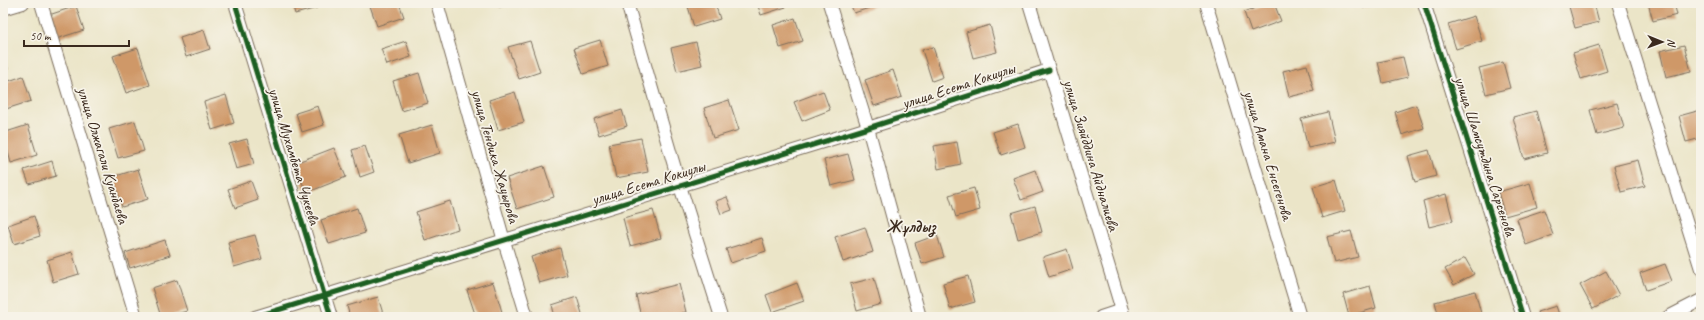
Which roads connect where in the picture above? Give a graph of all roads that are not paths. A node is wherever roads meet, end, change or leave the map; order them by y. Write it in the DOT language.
graph roads {
  1 [pos="23,3"];
  2 [pos="41,3"];
  3 [pos="235,3"];
  4 [pos="437,3"];
  5 [pos="627,3"];
  6 [pos="829,3"];
  7 [pos="1029,3"];
  8 [pos="1206,3"];
  9 [pos="1424,3"];
  10 [pos="1618,3"];
  11 [pos="3,9"];
  12 [pos="1049,70"];
  13 [pos="868,128"];
  14 [pos="680,186"];
  15 [pos="504,241"];
  16 [pos="1701,269"];
  17 [pos="324,295"];
  18 [pos="1701,300"];
  19 [pos="1123,314"];
  20 [pos="136,317"];
  21 [pos="255,317"];
  22 [pos="331,317"];
  23 [pos="527,317"];
  24 [pos="721,317"];
  25 [pos="920,317"];
  26 [pos="1101,317"];
  27 [pos="1300,317"];
  28 [pos="1523,317"];
  29 [pos="1668,317"];
  1 -- 11 [label="street"];
  2 -- 20 [label="street, улица Олжагали Куанбаева"];
  3 -- 17 [label="street, улица Мухамбета Чукеева"];
  4 -- 15 [label="street, улица Тендика Жауырова"];
  5 -- 14 [label="street"];
  6 -- 13 [label="street"];
  7 -- 12 [label="street, улица Зияйддина Айдналиева"];
  8 -- 27 [label="street, улица Амана Енсегенова"];
  9 -- 28 [label="street, улица Шамсутдина Сарсенова"];
  10 -- 16 [label="street"];
  12 -- 13 [label="street, улица Есета Кокиулы"];
  12 -- 19 [label="street, улица Зияйддина Айдналиева"];
  13 -- 14 [label="street, улица Есета Кокиулы"];
  13 -- 25 [label="street"];
  14 -- 15 [label="street, улица Есета Кокиулы"];
  14 -- 24 [label="street"];
  15 -- 17 [label="street, улица Есета Кокиулы"];
  15 -- 23 [label="street, улица Тендика Жауырова"];
  17 -- 21 [label="street, улица Есета Кокиулы"];
  17 -- 22 [label="street, улица Мухамбета Чукеева"];
  18 -- 29 [label="street"];
  19 -- 26 [label="street"];
}
